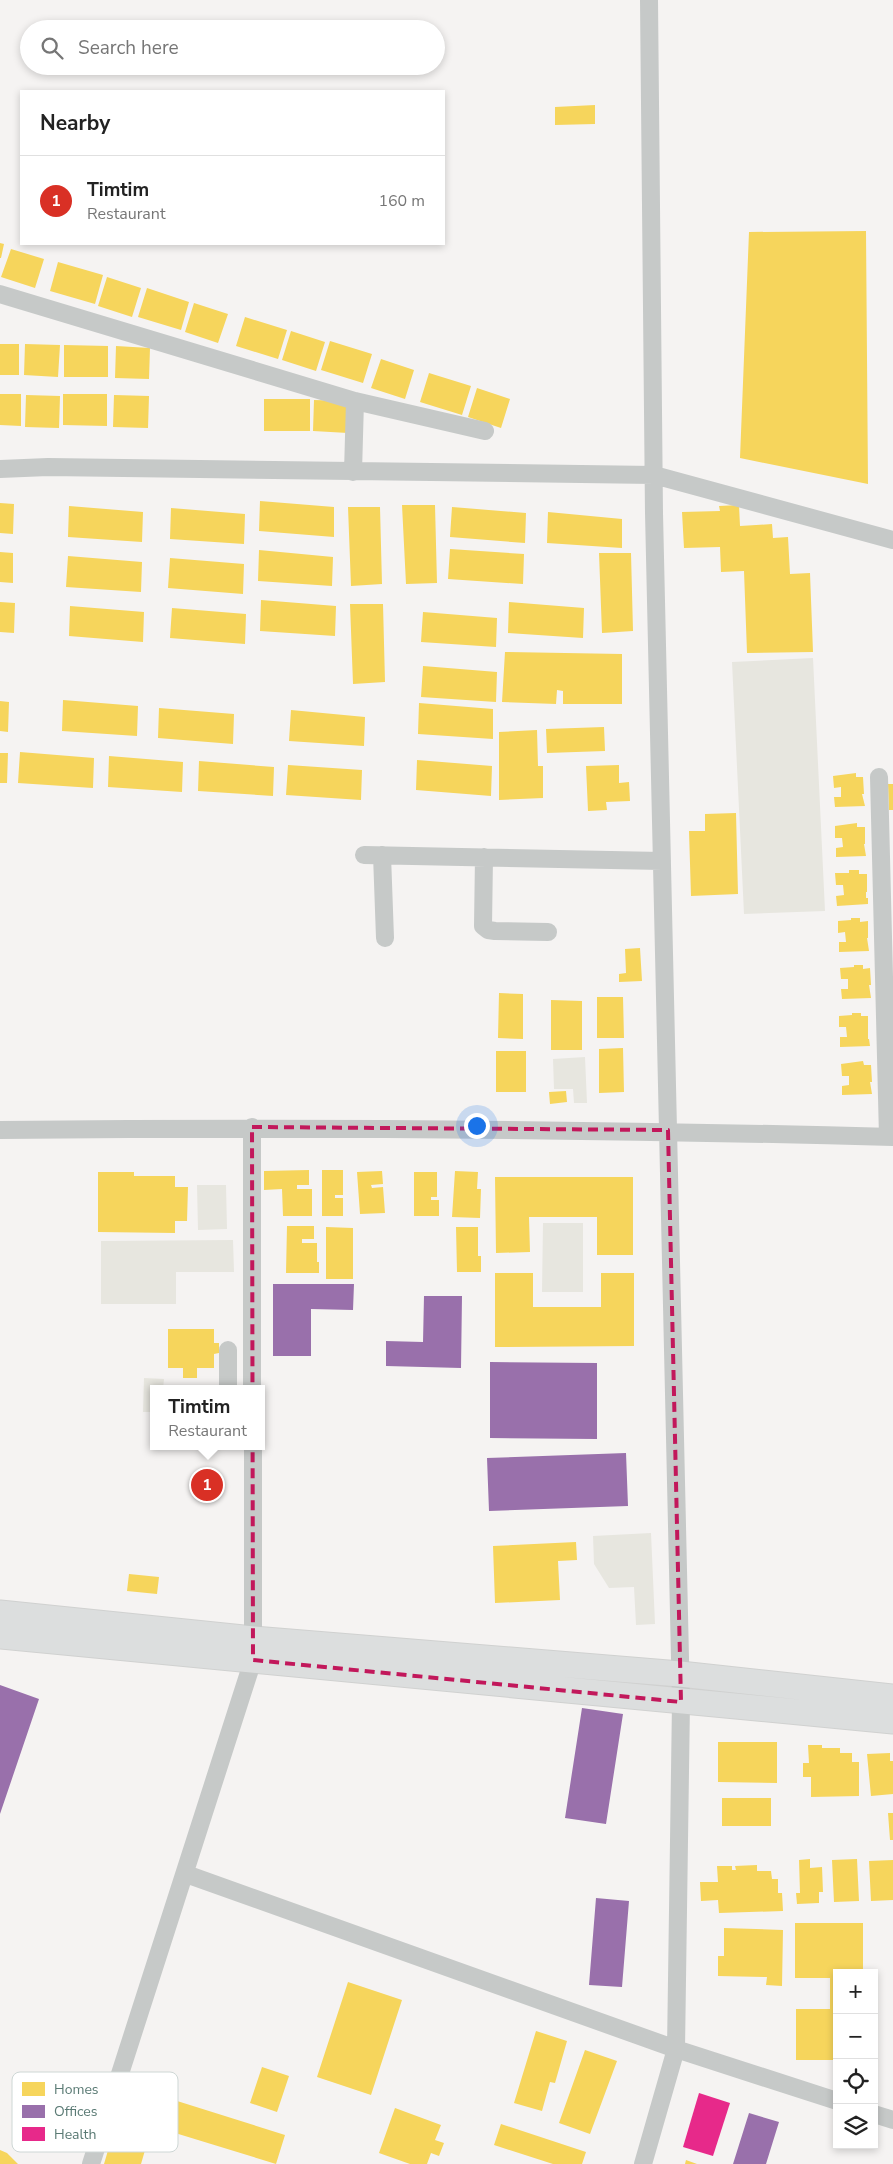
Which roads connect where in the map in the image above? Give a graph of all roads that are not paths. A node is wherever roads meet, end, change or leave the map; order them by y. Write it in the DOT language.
graph roads {
  1 [pos="649,0"];
  2 [pos="0,294"];
  3 [pos="355,401"];
  4 [pos="485,431"];
  5 [pos="0,469"];
  6 [pos="353,472"];
  7 [pos="654,475"];
  8 [pos="893,540"];
  9 [pos="879,777"];
  10 [pos="364,855"];
  11 [pos="382,855"];
  12 [pos="484,857"];
  13 [pos="662,861"];
  14 [pos="887,869"];
  15 [pos="548,932"];
  16 [pos="385,938"];
  17 [pos="889,1006"];
  18 [pos="252,1127"];
  19 [pos="0,1130"];
  20 [pos="668,1130"];
  21 [pos="891,1137"];
  22 [pos="228,1350"];
  23 [pos="228,1385"];
  24 [pos="252,1385"];
  25 [pos="253,1450"];
  26 [pos="0,1613"];
  27 [pos="0,1636"];
  28 [pos="253,1649"];
  29 [pos="680,1674"];
  30 [pos="893,1697"];
  31 [pos="681,1702"];
  32 [pos="893,1722"];
  33 [pos="186,1874"];
  34 [pos="676,2048"];
  35 [pos="121,2072"];
  36 [pos="833,2100"];
  37 [pos="878,2115"];
  38 [pos="893,2120"];
  39 [pos="95,2152"];
  40 [pos="91,2164"];
  41 [pos="643,2164"];
  1 -- 7 [label="street"];
  2 -- 3 [label="street"];
  3 -- 4 [label="street"];
  3 -- 6 [label="street"];
  5 -- 6 [label="street"];
  6 -- 7 [label="street"];
  7 -- 8 [label="street"];
  7 -- 13 [label="street"];
  9 -- 14 [label="street"];
  10 -- 11 [label="street"];
  11 -- 12 [label="street"];
  11 -- 16 [label="street"];
  12 -- 13 [label="street"];
  12 -- 15 [label="street"];
  13 -- 20 [label="street"];
  14 -- 17 [label="street"];
  17 -- 21 [label="street"];
  18 -- 19 [label="street"];
  18 -- 20 [label="street"];
  18 -- 24 [label="street"];
  20 -- 21 [label="street"];
  20 -- 29 [label="street"];
  22 -- 23 [label="street"];
  25 -- 28 [label="street"];
  26 -- 28 [label="street"];
  27 -- 28 [label="street"];
  28 -- 29 [label="street"];
  28 -- 31 [label="street"];
  28 -- 33 [label="street"];
  29 -- 30 [label="street"];
  29 -- 31 [label="street"];
  31 -- 32 [label="street"];
  31 -- 34 [label="street"];
  33 -- 34 [label="street"];
  33 -- 35 [label="street"];
  34 -- 36 [label="street"];
  34 -- 41 [label="street"];
  37 -- 38 [label="street"];
  39 -- 40 [label="street"];
}
